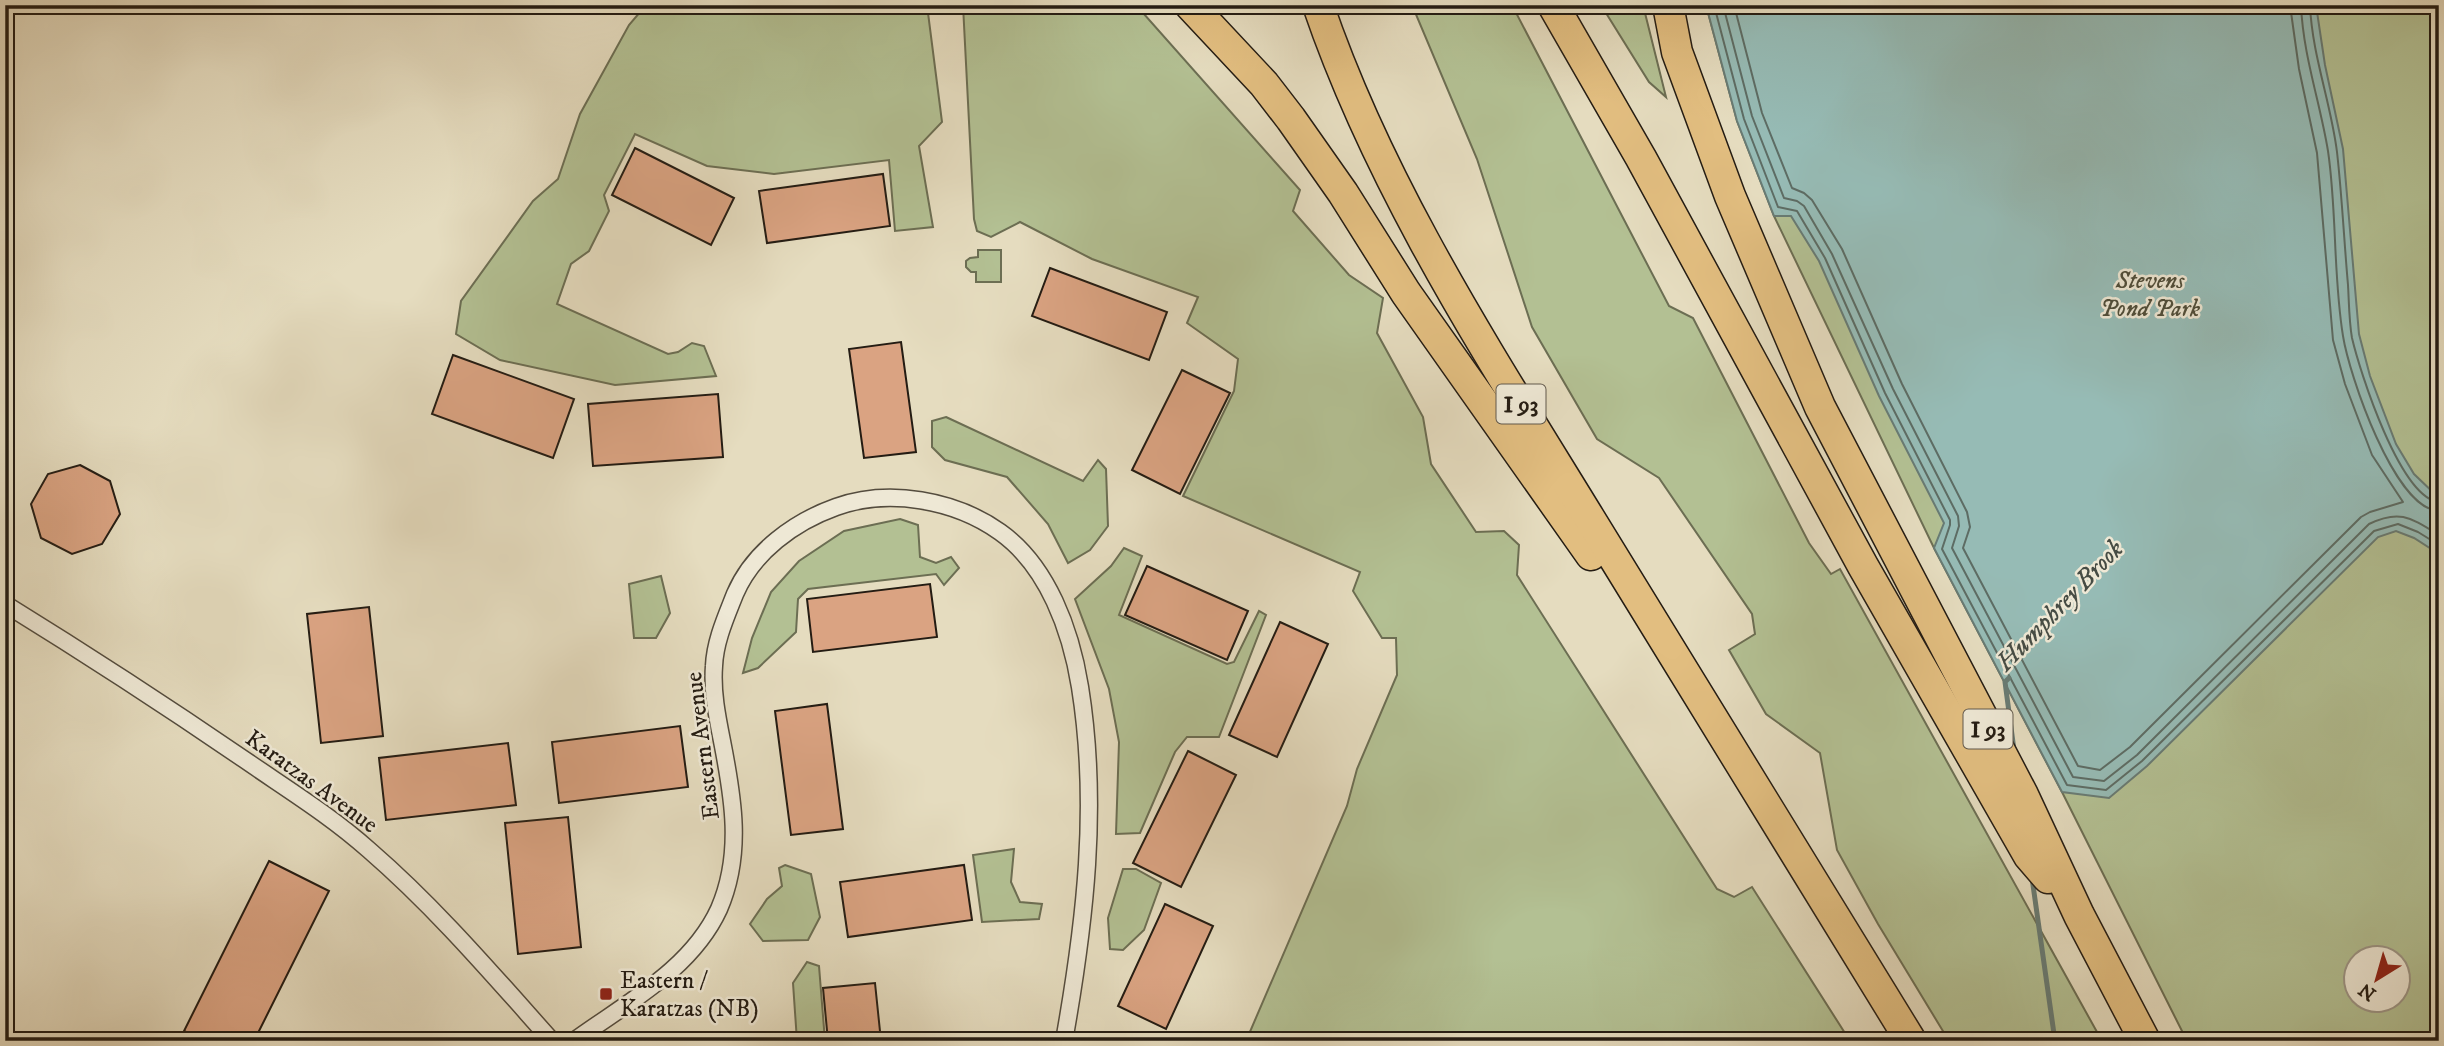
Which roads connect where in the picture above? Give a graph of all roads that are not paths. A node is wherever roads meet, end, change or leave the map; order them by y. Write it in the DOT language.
graph roads {
  1 [pos="1190,5"];
  2 [pos="1318,5"];
  3 [pos="1553,5"];
  4 [pos="1668,5"];
  5 [pos="5,604"];
  6 [pos="1755,786"];
  7 [pos="2079,915"];
  8 [pos="552,1041"];
  9 [pos="574,1041"];
  10 [pos="1064,1041"];
  11 [pos="1911,1041"];
  12 [pos="2145,1041"];
  1 -- 6 [label="highway"];
  2 -- 6 [label="highway, I 93"];
  3 -- 7 [label="highway"];
  4 -- 7 [label="highway, I 93"];
  5 -- 8 [label="street, Karatzas Avenue"];
  6 -- 11 [label="highway, I 93"];
  7 -- 12 [label="highway, I 93"];
  9 -- 10 [label="street, Eastern Avenue"];
}
